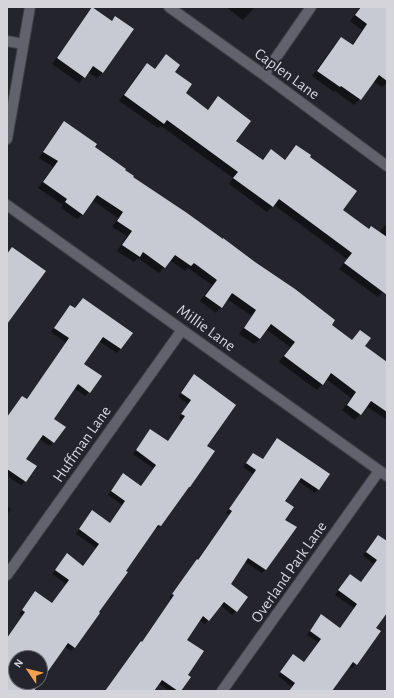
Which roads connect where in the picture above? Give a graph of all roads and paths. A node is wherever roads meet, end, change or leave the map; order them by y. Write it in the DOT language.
graph roads {
  1 [pos="30,7"];
  2 [pos="169,7"];
  3 [pos="311,7"];
  4 [pos="7,40"];
  5 [pos="24,44"];
  6 [pos="264,75"];
  7 [pos="7,139"];
  8 [pos="387,166"];
  9 [pos="7,205"];
  10 [pos="182,330"];
  11 [pos="383,474"];
  12 [pos="7,576"];
  13 [pos="222,691"];
  1 -- 5 [label="street"];
  2 -- 6 [label="street, Caplen Lane"];
  3 -- 6 [label="street"];
  4 -- 5 [label="street"];
  5 -- 7 [label="street"];
  6 -- 8 [label="street, Caplen Lane"];
  9 -- 10 [label="street, Millie Lane"];
  10 -- 11 [label="street, Millie Lane"];
  10 -- 12 [label="street, Huffman Lane"];
  11 -- 13 [label="street, Overland Park Lane"];
}
